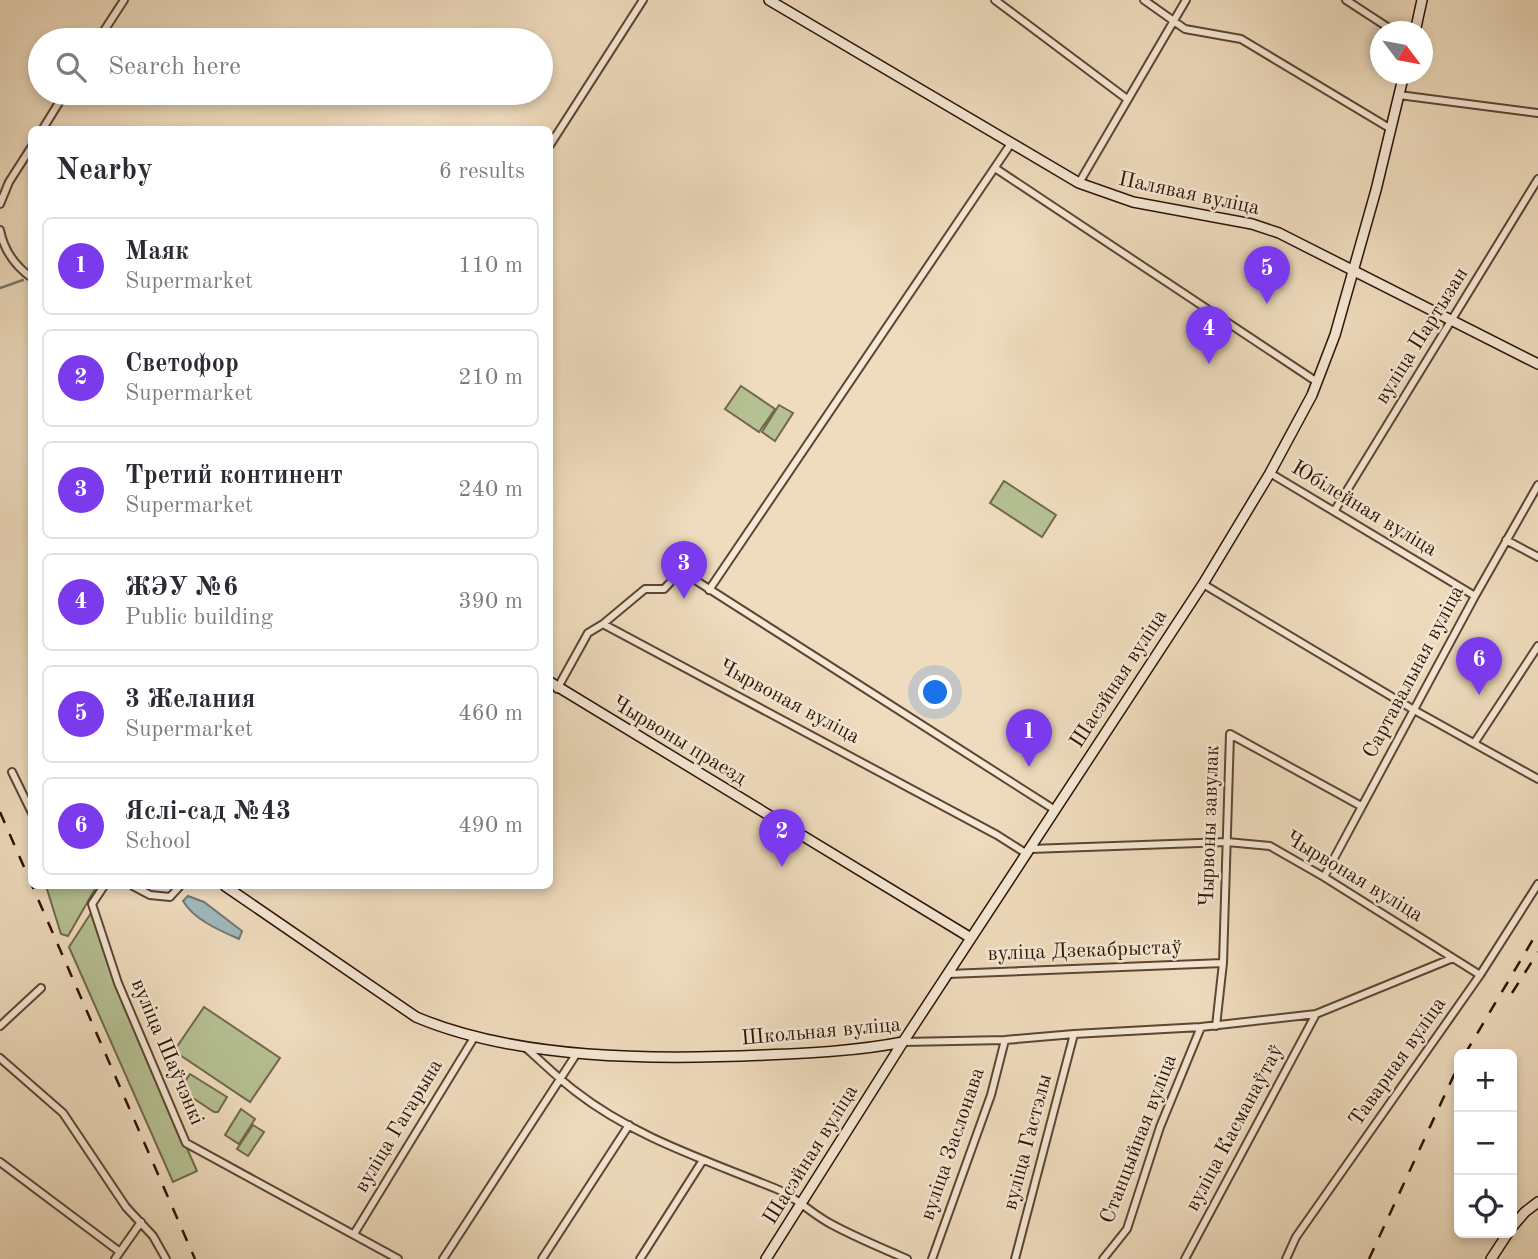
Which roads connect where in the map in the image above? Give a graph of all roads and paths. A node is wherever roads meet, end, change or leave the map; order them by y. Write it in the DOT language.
graph roads {
  1 [pos="124,0"];
  2 [pos="643,0"];
  3 [pos="769,0"];
  4 [pos="995,0"];
  5 [pos="1144,0"];
  6 [pos="1186,0"];
  7 [pos="1346,0"];
  8 [pos="1422,0"];
  9 [pos="1174,21"];
  10 [pos="1378,21"];
  11 [pos="1417,21"];
  12 [pos="106,28"];
  13 [pos="1402,84"];
  14 [pos="1399,95"];
  15 [pos="1127,99"];
  16 [pos="58,105"];
  17 [pos="1538,114"];
  18 [pos="44,126"];
  19 [pos="1392,129"];
  20 [pos="553,140"];
  21 [pos="1010,145"];
  22 [pos="28,152"];
  23 [pos="995,168"];
  24 [pos="1538,179"];
  25 [pos="1079,183"];
  26 [pos="0,204"];
  27 [pos="0,230"];
  28 [pos="1355,270"];
  29 [pos="28,275"];
  30 [pos="1452,320"];
  31 [pos="1538,364"];
  32 [pos="1317,382"];
  33 [pos="1270,473"];
  34 [pos="1538,485"];
  35 [pos="1335,510"];
  36 [pos="1506,540"];
  37 [pos="1538,557"];
  38 [pos="1203,584"];
  39 [pos="709,590"];
  40 [pos="1475,596"];
  41 [pos="603,624"];
  42 [pos="1538,646"];
  43 [pos="553,685"];
  44 [pos="1414,710"];
  45 [pos="1475,742"];
  46 [pos="12,772"];
  47 [pos="1538,779"];
  48 [pos="28,805"];
  49 [pos="1361,806"];
  50 [pos="1055,810"];
  51 [pos="1227,842"];
  52 [pos="1028,852"];
  53 [pos="1324,877"];
  54 [pos="1538,884"];
  55 [pos="102,889"];
  56 [pos="139,889"];
  57 [pos="177,889"];
  58 [pos="229,889"];
  59 [pos="971,938"];
  60 [pos="1453,958"];
  61 [pos="1223,963"];
  62 [pos="948,974"];
  63 [pos="1480,975"];
  64 [pos="41,988"];
  65 [pos="1316,1014"];
  66 [pos="0,1026"];
  67 [pos="1216,1026"];
  68 [pos="1201,1027"];
  69 [pos="1074,1034"];
  70 [pos="475,1036"];
  71 [pos="1005,1040"];
  72 [pos="903,1042"];
  73 [pos="525,1046"];
  74 [pos="577,1053"];
  75 [pos="0,1058"];
  76 [pos="560,1078"];
  77 [pos="629,1125"];
  78 [pos="703,1160"];
  79 [pos="0,1162"];
  80 [pos="1538,1202"];
  81 [pos="800,1205"];
  82 [pos="1517,1221"];
  83 [pos="141,1222"];
  84 [pos="354,1234"];
  85 [pos="1505,1238"];
  86 [pos="120,1252"];
  87 [pos="115,1259"];
  88 [pos="166,1259"];
  89 [pos="398,1259"];
  90 [pos="443,1259"];
  91 [pos="542,1259"];
  92 [pos="640,1259"];
  93 [pos="766,1259"];
  94 [pos="907,1259"];
  95 [pos="932,1259"];
  96 [pos="1015,1259"];
  97 [pos="1103,1259"];
  98 [pos="1185,1259"];
  99 [pos="1286,1259"];
  100 [pos="1491,1259"];
  1 -- 12 [label="street"];
  2 -- 20 [label="street"];
  3 -- 21 [label="street, Палявая вуліца"];
  4 -- 15 [label="street"];
  5 -- 9 [label="street"];
  6 -- 9 [label="street"];
  7 -- 10 [label="street"];
  8 -- 11 [label="street"];
  9 -- 15 [label="street"];
  9 -- 19 [label="street"];
  13 -- 14 [label="street, Шасэйная вуліца"];
  14 -- 17 [label="street"];
  14 -- 19 [label="street, Шасэйная вуліца"];
  15 -- 25 [label="street"];
  16 -- 18 [label="street"];
  19 -- 28 [label="street, Шасэйная вуліца"];
  21 -- 23 [label="street"];
  21 -- 25 [label="street, Палявая вуліца"];
  22 -- 26 [label="street"];
  23 -- 32 [label="street"];
  23 -- 39 [label="street"];
  24 -- 30 [label="street, вуліца Партызан"];
  25 -- 28 [label="street, Палявая вуліца"];
  27 -- 29 [label="street"];
  28 -- 30 [label="street, Палявая вуліца"];
  28 -- 32 [label="street, Шасэйная вуліца"];
  30 -- 31 [label="street, Палявая вуліца"];
  30 -- 35 [label="street, вуліца Партызан"];
  32 -- 33 [label="street, Шасэйная вуліца"];
  33 -- 35 [label="street, Юбілейная вуліца"];
  33 -- 38 [label="street, Шасэйная вуліца"];
  34 -- 36 [label="street, Сартавальная вуліца"];
  35 -- 40 [label="street, Юбілейная вуліца"];
  36 -- 37 [label="street"];
  36 -- 40 [label="street, Сартавальная вуліца"];
  38 -- 44 [label="street"];
  38 -- 50 [label="street, Шасэйная вуліца"];
  39 -- 41 [label="street"];
  39 -- 50 [label="street"];
  40 -- 44 [label="street, Сартавальная вуліца"];
  41 -- 43 [label="street"];
  41 -- 52 [label="street, Чырвоная вуліца"];
  42 -- 45 [label="street"];
  43 -- 59 [label="street, Чырвоны праезд"];
  44 -- 45 [label="street"];
  44 -- 49 [label="street, Сартавальная вуліца"];
  45 -- 47 [label="street"];
  46 -- 48 [label="street"];
  49 -- 51 [label="street, Чырвоны завулак"];
  49 -- 53 [label="street, Сартавальная вуліца"];
  50 -- 52 [label="street, Шасэйная вуліца"];
  51 -- 52 [label="street, Чырвоная вуліца"];
  51 -- 53 [label="street, Чырвоная вуліца"];
  51 -- 61 [label="street, Чырвоны завулак"];
  52 -- 59 [label="street, Шасэйная вуліца"];
  53 -- 60 [label="street, Чырвоная вуліца"];
  54 -- 63 [label="street, Таварная вуліца"];
  55 -- 84 [label="street, вуліца Шаўчэнкі"];
  56 -- 57 [label="street"];
  58 -- 70 [label="street, Школьная вуліца"];
  59 -- 62 [label="street, Шасэйная вуліца"];
  60 -- 63 [label="street, Чырвоная вуліца"];
  60 -- 65 [label="street, Школьная вуліца"];
  61 -- 62 [label="street, вуліца Дзекабрыстаў"];
  61 -- 67 [label="street, Чырвоны завулак"];
  62 -- 72 [label="street, Шасэйная вуліца"];
  63 -- 99 [label="street, Таварная вуліца"];
  64 -- 66 [label="street"];
  65 -- 67 [label="street, Школьная вуліца"];
  65 -- 98 [label="street, вуліца Касманаўтаў"];
  67 -- 68 [label="street, Школьная вуліца"];
  68 -- 69 [label="street, Школьная вуліца"];
  68 -- 97 [label="street, Станцыйная вуліца"];
  69 -- 71 [label="street, Школьная вуліца"];
  69 -- 96 [label="street, вуліца Гастэлы"];
  70 -- 73 [label="street, Школьная вуліца"];
  70 -- 84 [label="street, вуліца Гагарына"];
  71 -- 72 [label="street, Школьная вуліца"];
  71 -- 95 [label="street, вуліца Заслонава"];
  72 -- 74 [label="street, Школьная вуліца"];
  72 -- 81 [label="street, Шасэйная вуліца"];
  73 -- 74 [label="street, Школьная вуліца"];
  73 -- 76 [label="street"];
  74 -- 76 [label="street"];
  75 -- 83 [label="street"];
  76 -- 77 [label="street"];
  76 -- 90 [label="street"];
  77 -- 78 [label="street"];
  77 -- 91 [label="street"];
  78 -- 81 [label="street"];
  78 -- 92 [label="street"];
  79 -- 86 [label="street"];
  80 -- 82 [label="street"];
  81 -- 93 [label="street, Шасэйная вуліца"];
  81 -- 94 [label="street"];
  83 -- 86 [label="street"];
  83 -- 88 [label="street"];
  84 -- 89 [label="street, вуліца Шаўчэнкі"];
  85 -- 100 [label="street"];
  86 -- 87 [label="street"];
}
